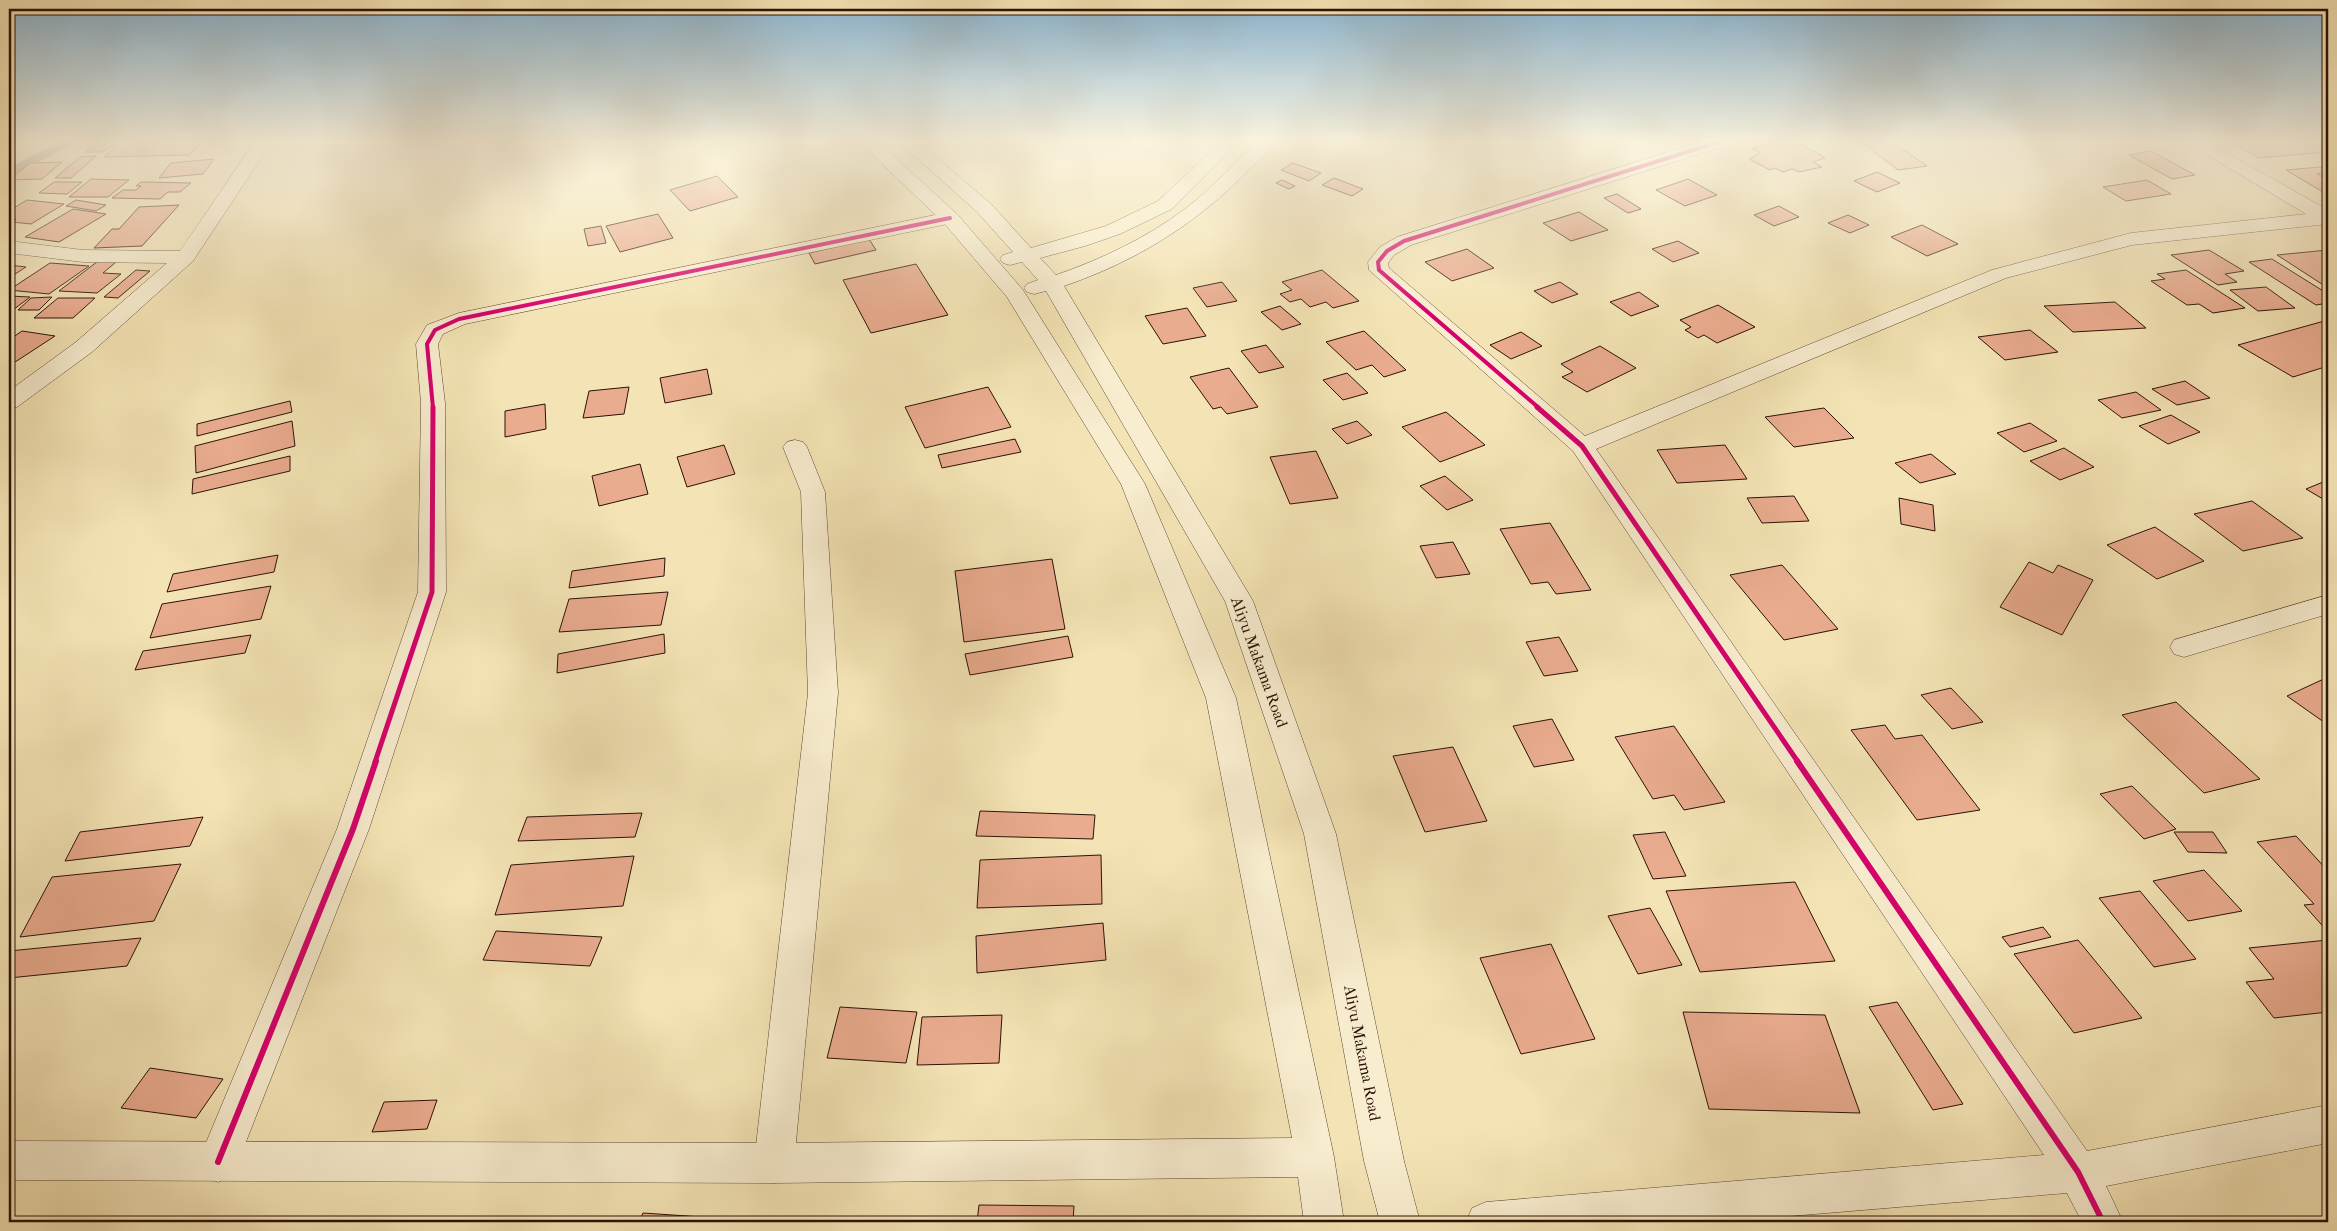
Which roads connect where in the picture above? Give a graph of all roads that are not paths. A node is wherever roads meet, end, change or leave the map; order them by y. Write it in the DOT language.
graph roads {
  1 [pos="226,197"];
  2 [pos="928,197"];
  3 [pos="972,197"];
  4 [pos="1173,197"];
  5 [pos="1207,197"];
  6 [pos="1544,197"];
  7 [pos="2293,197"];
  8 [pos="2328,217"];
  9 [pos="950,218"];
  10 [pos="9,247"];
  11 [pos="1027,255"];
  12 [pos="186,257"];
  13 [pos="991,263"];
  14 [pos="1052,283"];
  15 [pos="1016,294"];
  16 [pos="9,402"];
  17 [pos="1582,446"];
  18 [pos="795,447"];
  19 [pos="2328,604"];
  20 [pos="2184,648"];
  21 [pos="2328,1124"];
  22 [pos="1316,1157"];
  23 [pos="9,1161"];
  24 [pos="218,1162"];
  25 [pos="774,1163"];
  26 [pos="2078,1172"];
  27 [pos="1324,1222"];
  28 [pos="1400,1222"];
  29 [pos="1486,1222"];
  30 [pos="2103,1222"];
  1 -- 12 [label="street"];
  2 -- 9 [label="street"];
  3 -- 11 [label="street, Aliyu Makama Road"];
  4 -- 11 [label="street"];
  5 -- 14 [label="street"];
  6 -- 17 [label="street"];
  7 -- 8 [label="street"];
  8 -- 17 [label="street"];
  9 -- 13 [label="street"];
  9 -- 24 [label="street"];
  10 -- 12 [label="street"];
  11 -- 13 [label="street"];
  11 -- 14 [label="street, Aliyu Makama Road"];
  12 -- 16 [label="street"];
  13 -- 15 [label="street"];
  14 -- 15 [label="street"];
  14 -- 28 [label="street, Aliyu Makama Road"];
  15 -- 22 [label="street"];
  17 -- 26 [label="street"];
  18 -- 25 [label="street"];
  19 -- 20 [label="street"];
  21 -- 26 [label="street"];
  22 -- 25 [label="street"];
  22 -- 27 [label="street"];
  23 -- 24 [label="street"];
  24 -- 25 [label="street"];
  26 -- 29 [label="street"];
  26 -- 30 [label="street"];
}
